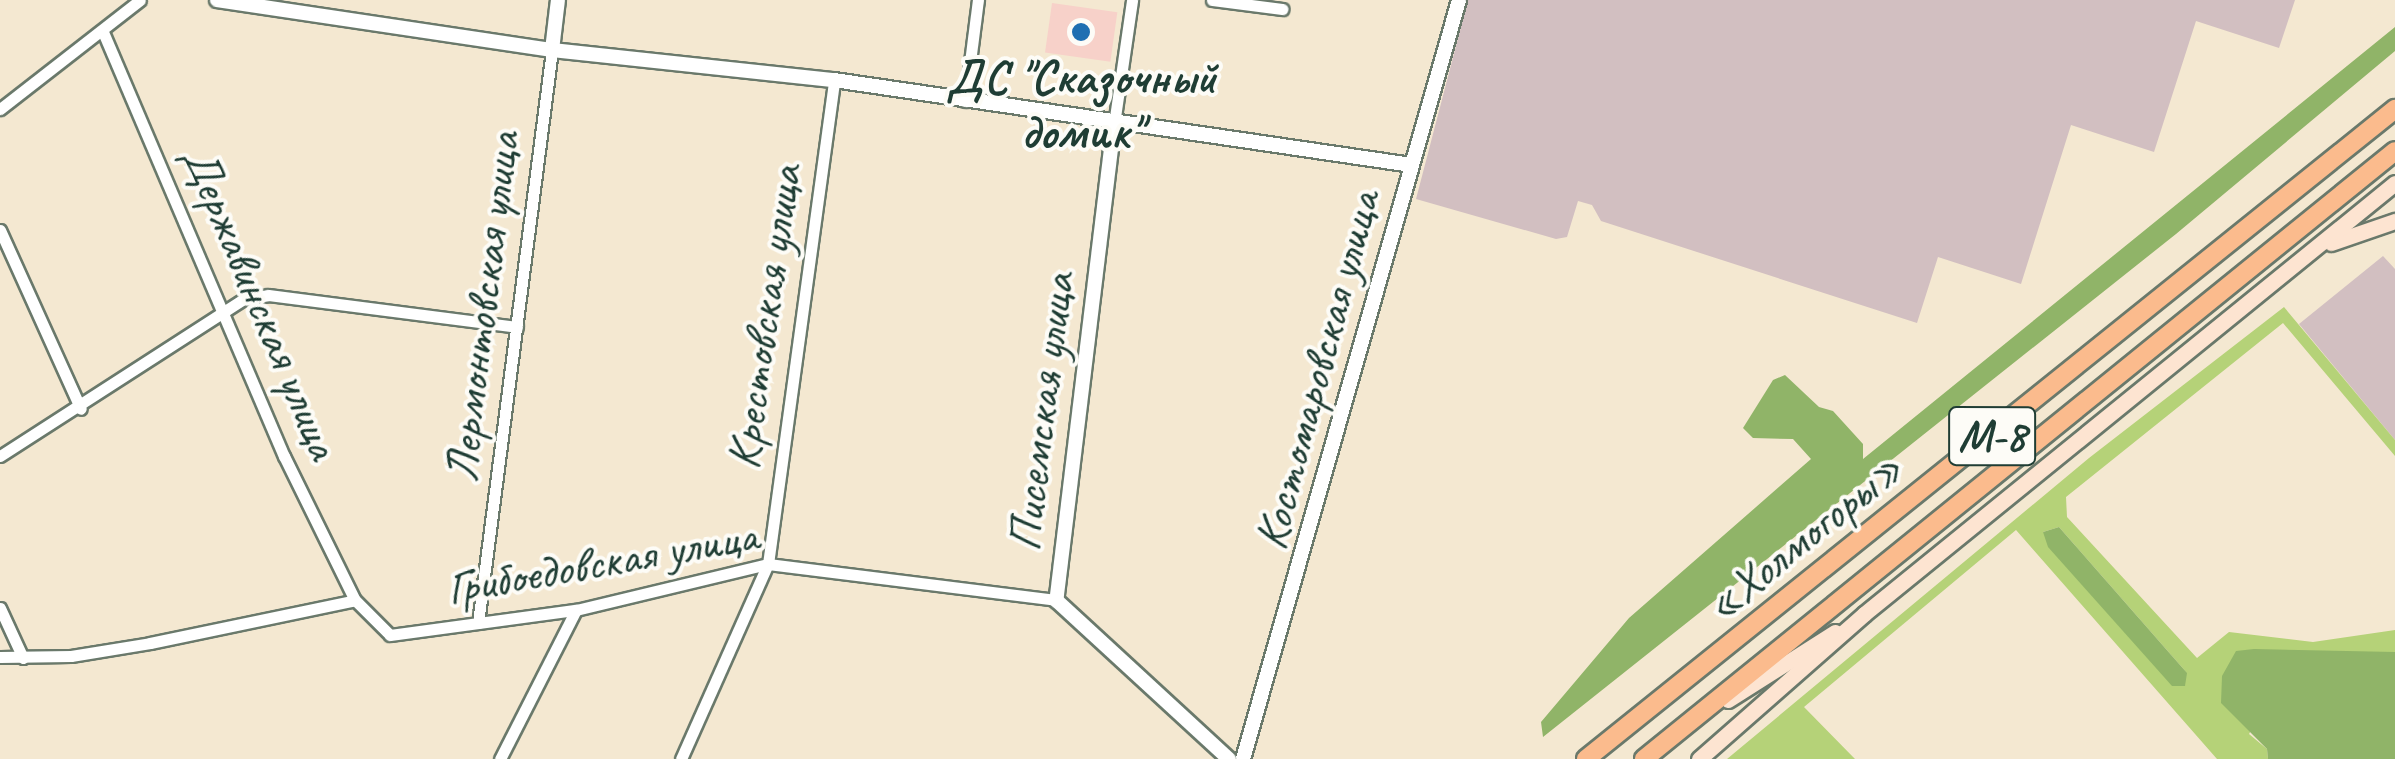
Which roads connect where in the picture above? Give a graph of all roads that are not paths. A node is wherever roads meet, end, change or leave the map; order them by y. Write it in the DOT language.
graph roads {
  1 [pos="140,0"];
  2 [pos="217,0"];
  3 [pos="558,0"];
  4 [pos="978,0"];
  5 [pos="1132,0"];
  6 [pos="1212,0"];
  7 [pos="1459,0"];
  8 [pos="1282,9"];
  9 [pos="103,32"];
  10 [pos="552,50"];
  11 [pos="834,80"];
  12 [pos="965,102"];
  13 [pos="0,109"];
  14 [pos="2395,109"];
  15 [pos="1114,124"];
  16 [pos="2395,151"];
  17 [pos="1412,165"];
  18 [pos="2395,183"];
  19 [pos="2395,221"];
  20 [pos="0,230"];
  21 [pos="2318,248"];
  22 [pos="222,308"];
  23 [pos="517,327"];
  24 [pos="81,409"];
  25 [pos="0,456"];
  26 [pos="768,564"];
  27 [pos="355,600"];
  28 [pos="1056,600"];
  29 [pos="0,608"];
  30 [pos="576,610"];
  31 [pos="1864,614"];
  32 [pos="478,623"];
  33 [pos="0,657"];
  34 [pos="23,658"];
  35 [pos="1680,730"];
  36 [pos="500,759"];
  37 [pos="681,759"];
  38 [pos="1229,759"];
  39 [pos="1243,759"];
  40 [pos="1586,759"];
  41 [pos="1644,759"];
  42 [pos="1699,759"];
  1 -- 9 [label="street"];
  2 -- 10 [label="street"];
  3 -- 10 [label="street, Лермонтовская улица"];
  4 -- 12 [label="street"];
  5 -- 15 [label="street, Писемская улица"];
  6 -- 8 [label="street"];
  7 -- 17 [label="street, Костомаровская улица"];
  9 -- 13 [label="street"];
  9 -- 22 [label="street, Державинская улица"];
  10 -- 11 [label="street"];
  10 -- 23 [label="street, Лермонтовская улица"];
  11 -- 12 [label="street"];
  11 -- 26 [label="street, Крестовская улица"];
  12 -- 15 [label="street"];
  14 -- 40 [label="highway, «Холмогоры» / М-8"];
  15 -- 17 [label="street"];
  15 -- 28 [label="street, Писемская улица"];
  16 -- 35 [label="highway, «Холмогоры» / М-8"];
  17 -- 39 [label="street, Костомаровская улица"];
  18 -- 21 [label="main road"];
  19 -- 21 [label="main road"];
  20 -- 24 [label="street"];
  21 -- 31 [label="main road"];
  22 -- 23 [label="street"];
  22 -- 24 [label="street"];
  22 -- 27 [label="street, Державинская улица"];
  23 -- 32 [label="street, Лермонтовская улица"];
  24 -- 25 [label="street"];
  26 -- 28 [label="street, Грибоедовская улица"];
  26 -- 30 [label="street, Грибоедовская улица"];
  26 -- 37 [label="street, Крестовская улица"];
  27 -- 32 [label="street, Грибоедовская улица"];
  27 -- 34 [label="street"];
  28 -- 38 [label="street, Писемская улица"];
  29 -- 34 [label="street"];
  30 -- 32 [label="street, Грибоедовская улица"];
  30 -- 36 [label="street"];
  31 -- 35 [label="main road"];
  31 -- 42 [label="main road"];
  33 -- 34 [label="street"];
  35 -- 41 [label="highway, «Холмогоры» / М-8"];
}
